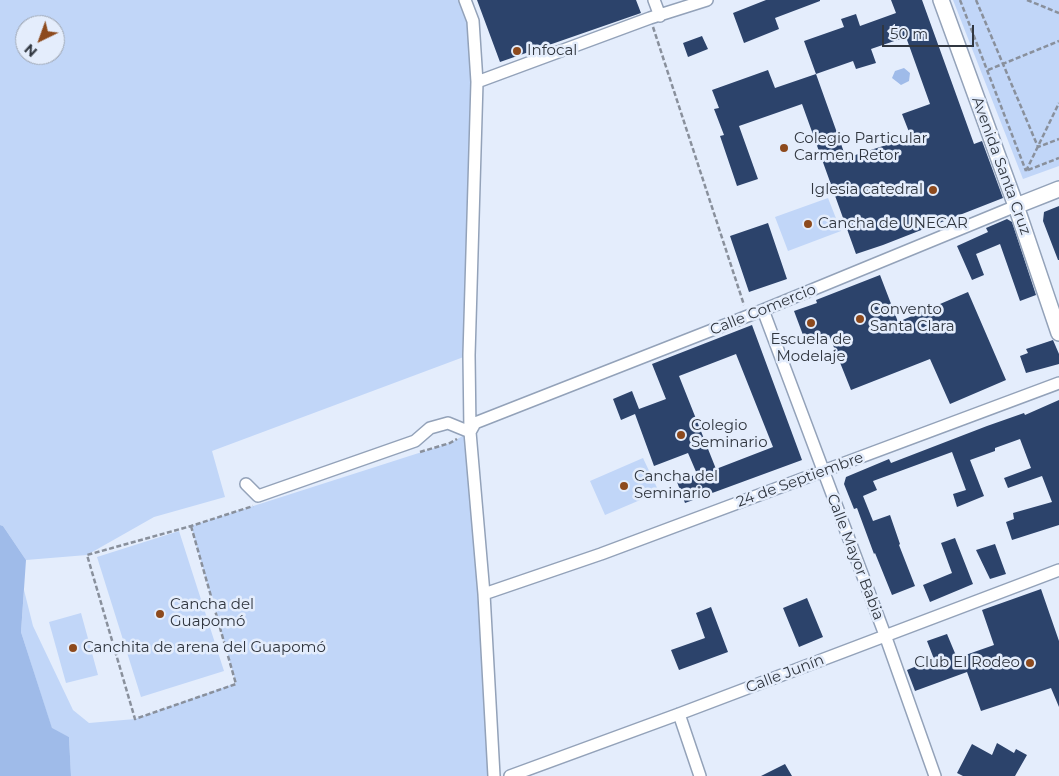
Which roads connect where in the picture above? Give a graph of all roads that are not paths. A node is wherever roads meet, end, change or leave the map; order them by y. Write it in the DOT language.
graph roads {
  1 [pos="466,0"];
  2 [pos="654,0"];
  3 [pos="707,0"];
  4 [pos="941,0"];
  5 [pos="655,17"];
  6 [pos="477,82"];
  7 [pos="1059,189"];
  8 [pos="1016,206"];
  9 [pos="763,310"];
  10 [pos="1059,333"];
  11 [pos="1059,383"];
  12 [pos="470,432"];
  13 [pos="823,471"];
  14 [pos="246,484"];
  15 [pos="1059,570"];
  16 [pos="484,594"];
  17 [pos="885,635"];
  18 [pos="680,714"];
  19 [pos="494,776"];
  20 [pos="510,776"];
  21 [pos="700,776"];
  22 [pos="935,776"];
  1 -- 6 [label="street"];
  2 -- 5 [label="street"];
  3 -- 5 [label="street"];
  4 -- 8 [label="main road, Avenida Santa Cruz"];
  5 -- 6 [label="street"];
  6 -- 12 [label="street"];
  7 -- 8 [label="main road, Calle Comercio"];
  8 -- 9 [label="street, Calle Comercio"];
  8 -- 10 [label="main road, Avenida Santa Cruz"];
  9 -- 12 [label="street, Calle Comercio"];
  9 -- 13 [label="street, Calle Mayor Babia"];
  11 -- 13 [label="street, 24 de Septiembre"];
  12 -- 14 [label="street"];
  12 -- 16 [label="street"];
  13 -- 16 [label="street, 24 de Septiembre"];
  13 -- 17 [label="street, Calle Mayor Babia"];
  15 -- 17 [label="street, Calle Junín"];
  16 -- 19 [label="street"];
  17 -- 18 [label="street, Calle Junín"];
  17 -- 22 [label="street, Calle Mayor Babia"];
  18 -- 20 [label="street, Calle Junín"];
  18 -- 21 [label="street"];
}
